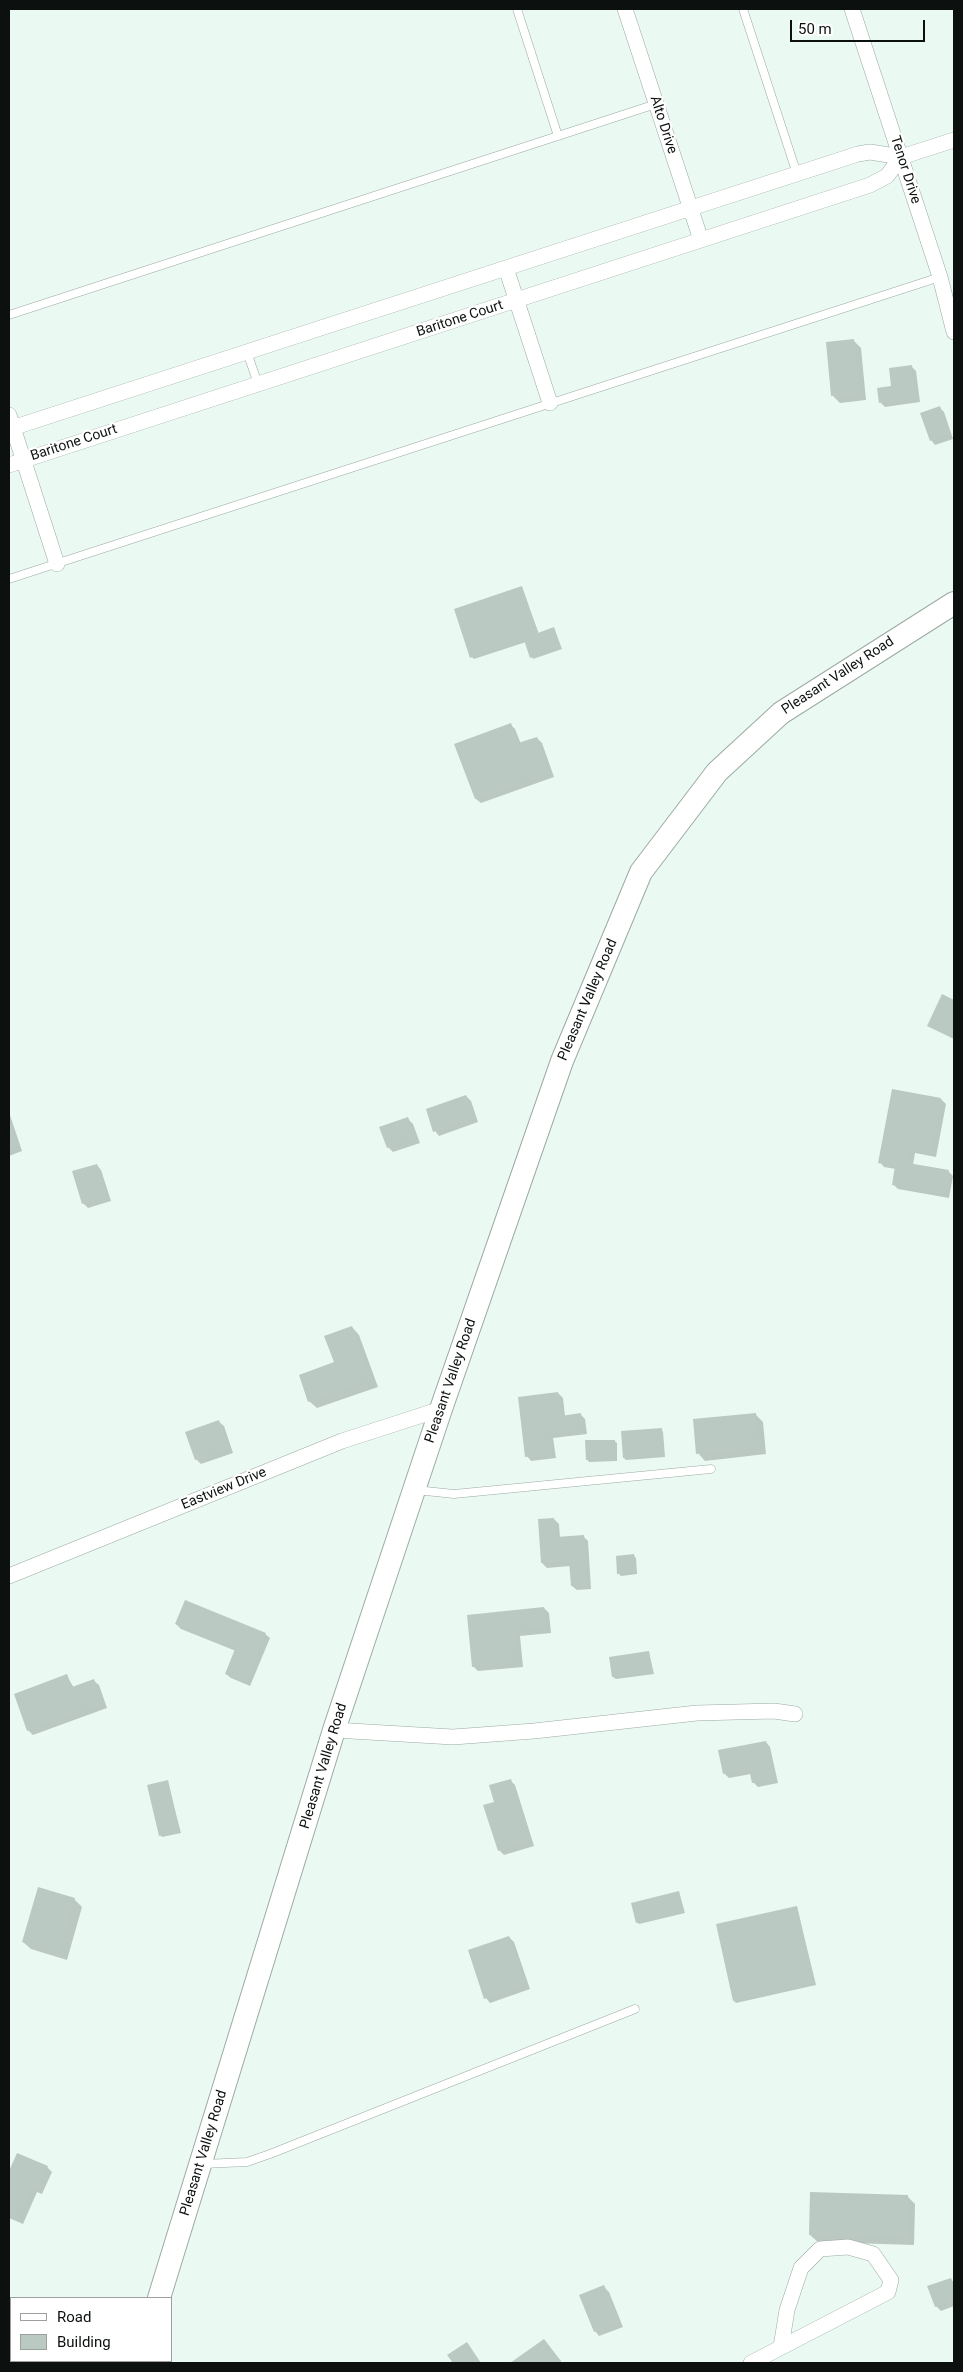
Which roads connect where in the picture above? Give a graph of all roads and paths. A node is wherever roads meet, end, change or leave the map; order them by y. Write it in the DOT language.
graph roads {
  1 [pos="517,9"];
  2 [pos="625,9"];
  3 [pos="743,9"];
  4 [pos="852,9"];
  5 [pos="656,104"];
  6 [pos="558,136"];
  7 [pos="954,140"];
  8 [pos="901,157"];
  9 [pos="797,174"];
  10 [pos="691,208"];
  11 [pos="701,240"];
  12 [pos="506,268"];
  13 [pos="940,277"];
  14 [pos="517,300"];
  15 [pos="9,315"];
  16 [pos="954,332"];
  17 [pos="247,352"];
  18 [pos="258,384"];
  19 [pos="550,403"];
  20 [pos="10,424"];
  21 [pos="16,462"];
  22 [pos="57,564"];
  23 [pos="9,580"];
  24 [pos="954,603"];
  25 [pos="441,1409"];
  26 [pos="711,1469"];
  27 [pos="414,1490"];
  28 [pos="9,1576"];
  29 [pos="795,1714"];
  30 [pos="334,1730"];
  31 [pos="634,2009"];
  32 [pos="200,2164"];
  33 [pos="159,2297"];
  34 [pos="781,2347"];
  35 [pos="751,2363"];
  1 -- 6 [label="lane"];
  2 -- 5 [label="street, Alto Drive"];
  3 -- 9 [label="lane"];
  4 -- 8 [label="street, Tenor Drive"];
  5 -- 6 [label="lane"];
  5 -- 10 [label="street, Alto Drive"];
  6 -- 15 [label="lane"];
  7 -- 8 [label="street"];
  8 -- 9 [label="street"];
  8 -- 11 [label="street, Baritone Court"];
  8 -- 13 [label="street, Tenor Drive"];
  9 -- 10 [label="street"];
  10 -- 11 [label="street, Alto Drive"];
  10 -- 12 [label="street"];
  11 -- 14 [label="street, Baritone Court"];
  12 -- 14 [label="street"];
  12 -- 17 [label="street"];
  13 -- 16 [label="street, Tenor Drive"];
  13 -- 19 [label="lane"];
  14 -- 18 [label="street, Baritone Court"];
  14 -- 19 [label="street"];
  17 -- 18 [label="lane"];
  17 -- 20 [label="street"];
  18 -- 21 [label="street, Baritone Court"];
  19 -- 22 [label="lane"];
  20 -- 21 [label="street"];
  21 -- 22 [label="street"];
  22 -- 23 [label="lane"];
  24 -- 25 [label="street, Pleasant Valley Road"];
  25 -- 27 [label="street, Pleasant Valley Road"];
  25 -- 28 [label="street, Eastview Drive"];
  26 -- 27 [label="lane"];
  27 -- 30 [label="street, Pleasant Valley Road"];
  29 -- 30 [label="street"];
  30 -- 32 [label="street, Pleasant Valley Road"];
  31 -- 32 [label="lane"];
  32 -- 33 [label="street, Pleasant Valley Road"];
  34 -- 34 [label="street"];
  34 -- 35 [label="street"];
}
